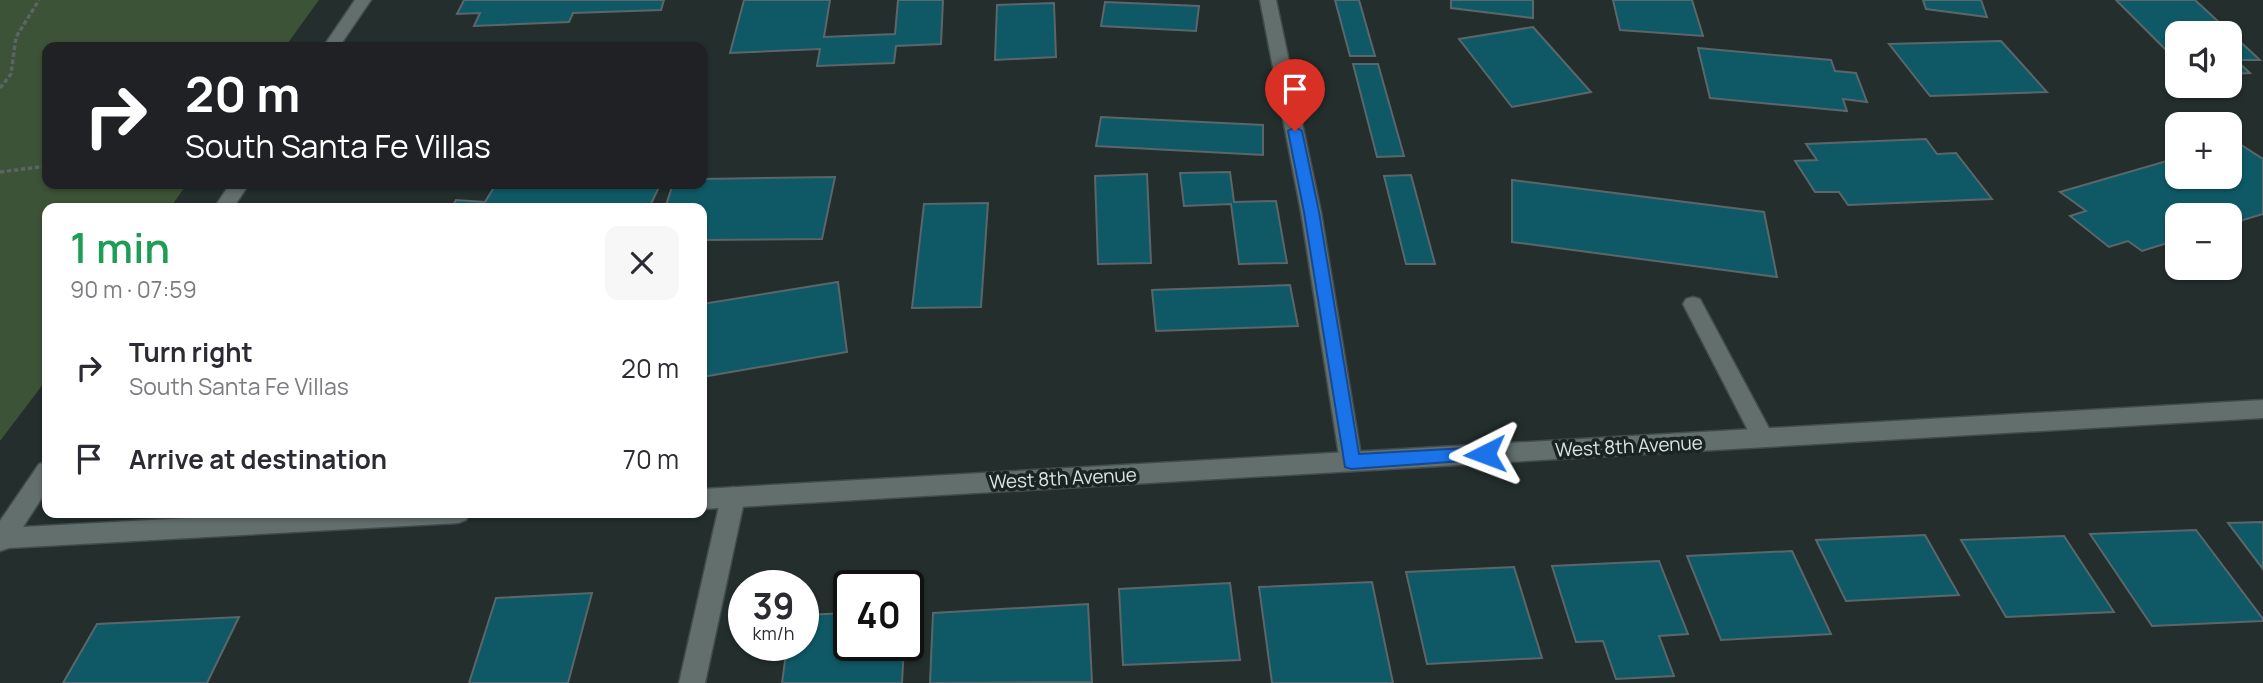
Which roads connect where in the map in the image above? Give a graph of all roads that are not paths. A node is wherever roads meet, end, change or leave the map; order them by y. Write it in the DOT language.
graph roads {
  1 [pos="363,0"];
  2 [pos="1268,0"];
  3 [pos="334,42"];
  4 [pos="1693,304"];
  5 [pos="2263,409"];
  6 [pos="1763,438"];
  7 [pos="1351,462"];
  8 [pos="42,478"];
  9 [pos="733,497"];
  10 [pos="707,499"];
  11 [pos="370,518"];
  12 [pos="1,539"];
  13 [pos="692,683"];
  1 -- 3 [label="street"];
  2 -- 7 [label="street"];
  4 -- 6 [label="street"];
  5 -- 6 [label="street, West 8th Avenue"];
  6 -- 7 [label="street, West 8th Avenue"];
  7 -- 9 [label="street, West 8th Avenue"];
  8 -- 12 [label="street"];
  9 -- 10 [label="street, West 8th Avenue"];
  9 -- 13 [label="street"];
  11 -- 12 [label="street"];
}
